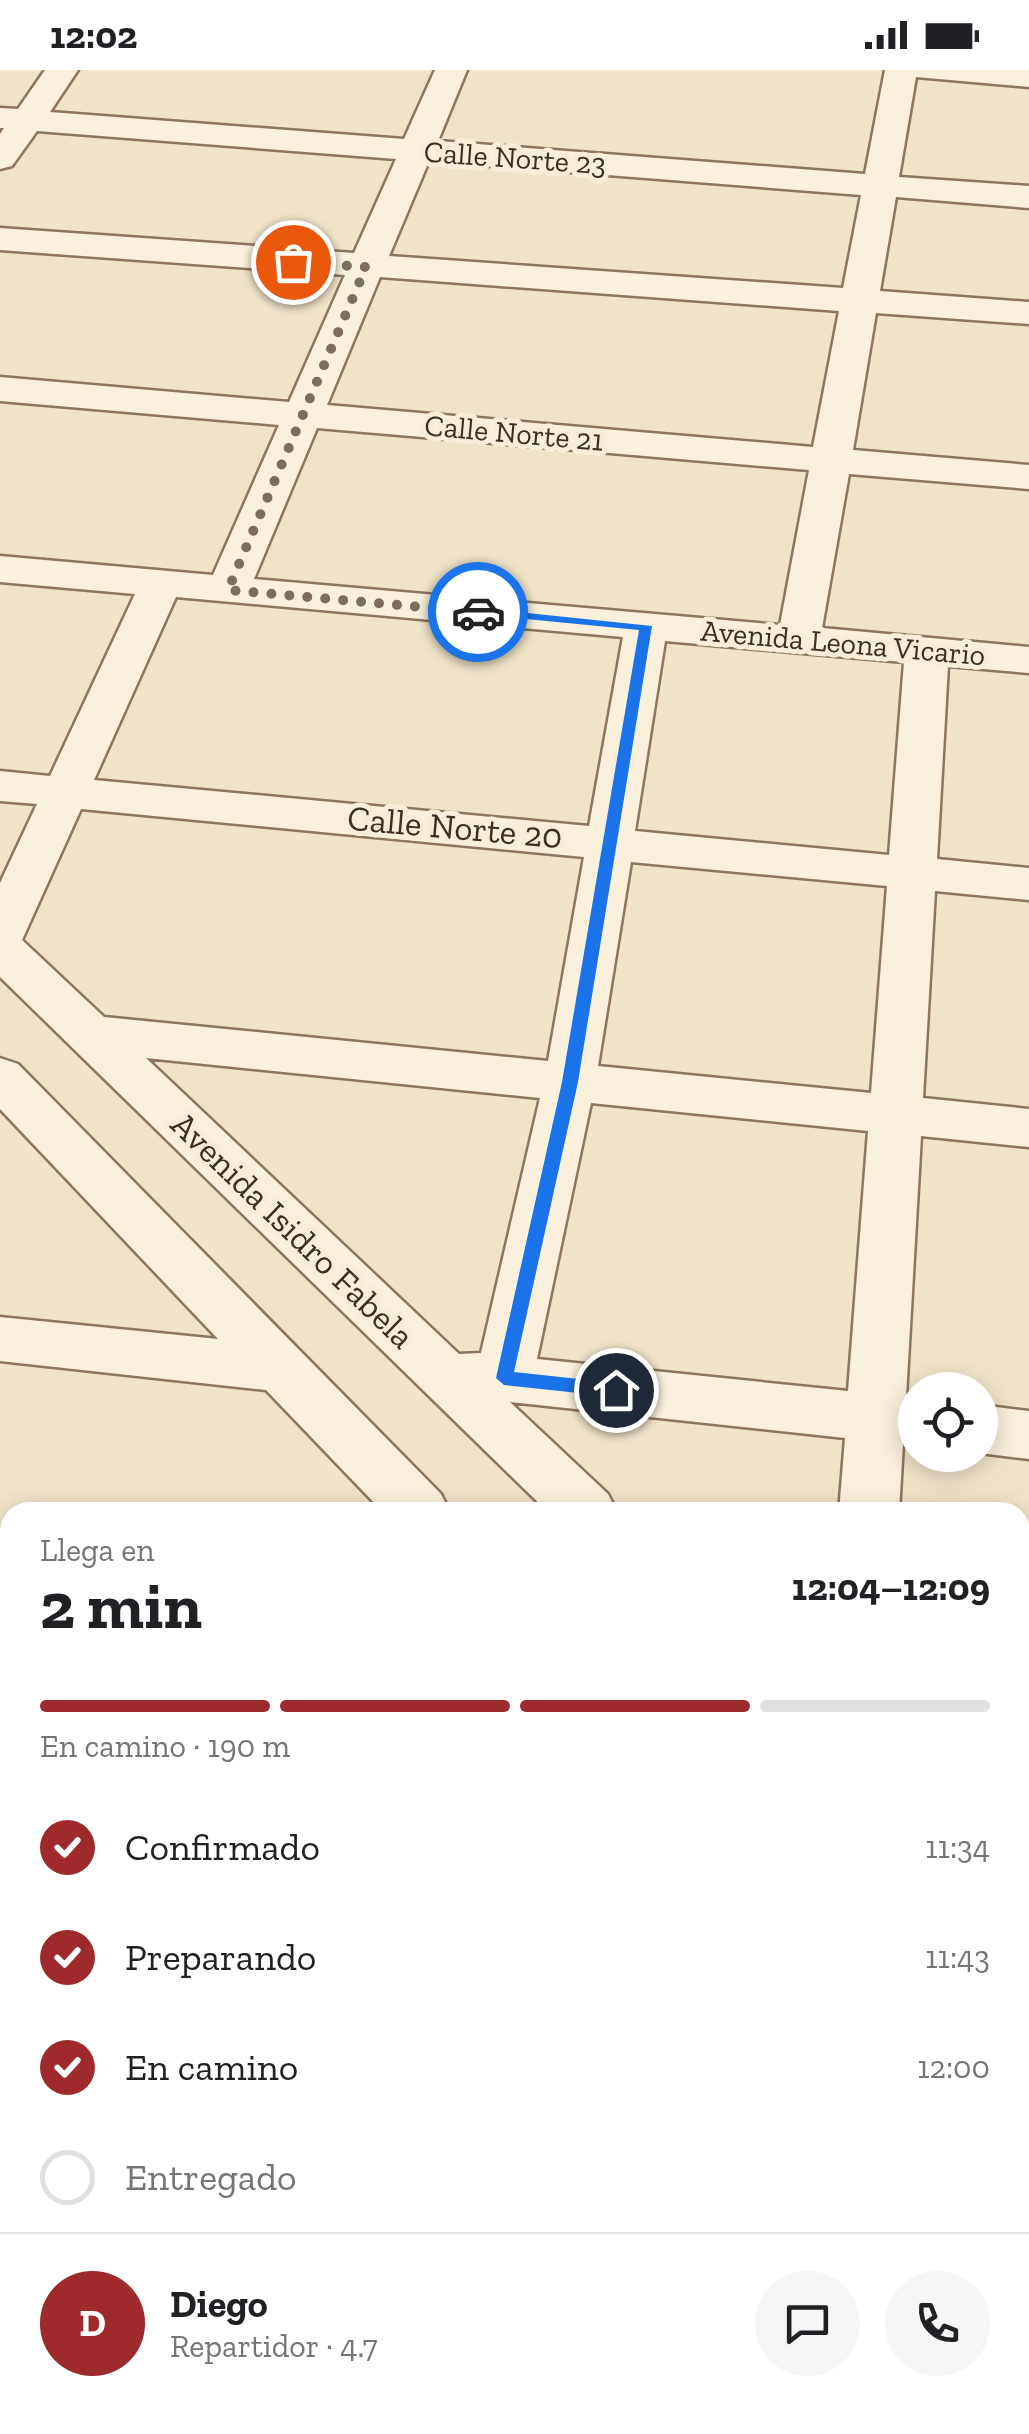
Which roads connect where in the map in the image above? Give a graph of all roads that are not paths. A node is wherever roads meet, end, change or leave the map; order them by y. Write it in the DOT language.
graph roads {
  1 [pos="62,70"];
  2 [pos="450,70"];
  3 [pos="901,70"];
  4 [pos="928,70"];
  5 [pos="1029,77"];
  6 [pos="14,119"];
  7 [pos="416,150"];
  8 [pos="0,160"];
  9 [pos="880,186"];
  10 [pos="1029,197"];
  11 [pos="0,238"];
  12 [pos="366,267"];
  13 [pos="859,300"];
  14 [pos="1029,314"];
  15 [pos="0,390"];
  16 [pos="302,416"];
  17 [pos="830,460"];
  18 [pos="1029,477"];
  19 [pos="0,569"];
  20 [pos="161,584"];
  21 [pos="228,590"];
  22 [pos="646,626"];
  23 [pos="799,638"];
  24 [pos="927,651"];
  25 [pos="1029,660"];
  26 [pos="0,786"];
  27 [pos="66,792"];
  28 [pos="608,841"];
  29 [pos="912,873"];
  30 [pos="1029,884"];
  31 [pos="0,935"];
  32 [pos="0,948"];
  33 [pos="88,1034"];
  34 [pos="0,1077"];
  35 [pos="570,1082"];
  36 [pos="896,1114"];
  37 [pos="1029,1128"];
  38 [pos="0,1338"];
  39 [pos="276,1368"];
  40 [pos="439,1371"];
  41 [pos="504,1378"];
  42 [pos="895,1420"];
  43 [pos="998,1432"];
  44 [pos="1029,1435"];
  45 [pos="410,1502"];
  46 [pos="577,1502"];
  47 [pos="872,1502"];
  1 -- 6 [label="street"];
  2 -- 7 [label="street"];
  3 -- 9 [label="street"];
  4 -- 5 [label="street"];
  6 -- 7 [label="street, Calle Norte 23"];
  6 -- 8 [label="street"];
  7 -- 9 [label="street, Calle Norte 23"];
  7 -- 12 [label="street"];
  9 -- 10 [label="street, Calle Norte 23"];
  9 -- 13 [label="street"];
  11 -- 12 [label="street"];
  12 -- 13 [label="street"];
  12 -- 16 [label="street"];
  13 -- 14 [label="street"];
  13 -- 17 [label="street"];
  15 -- 16 [label="street, Calle Norte 21"];
  16 -- 17 [label="street, Calle Norte 21"];
  16 -- 21 [label="street"];
  17 -- 18 [label="street, Calle Norte 21"];
  17 -- 23 [label="street"];
  19 -- 20 [label="street, Avenida Leona Vicario"];
  20 -- 21 [label="street, Avenida Leona Vicario"];
  20 -- 27 [label="street"];
  21 -- 22 [label="street, Avenida Leona Vicario"];
  22 -- 23 [label="street, Avenida Leona Vicario"];
  22 -- 28 [label="street"];
  23 -- 24 [label="street, Avenida Leona Vicario"];
  24 -- 25 [label="street, Avenida Leona Vicario"];
  24 -- 29 [label="street"];
  26 -- 27 [label="street, Calle Norte 20"];
  27 -- 28 [label="street, Calle Norte 20"];
  27 -- 31 [label="street"];
  28 -- 29 [label="street, Calle Norte 20"];
  28 -- 35 [label="street"];
  29 -- 30 [label="street, Calle Norte 20"];
  29 -- 36 [label="street"];
  32 -- 33 [label="street, Avenida Isidro Fabela"];
  33 -- 35 [label="street"];
  33 -- 40 [label="street, Avenida Isidro Fabela"];
  34 -- 39 [label="street"];
  35 -- 36 [label="street"];
  35 -- 41 [label="street"];
  36 -- 37 [label="street"];
  36 -- 42 [label="street"];
  38 -- 39 [label="street"];
  39 -- 45 [label="street"];
  40 -- 41 [label="street"];
  40 -- 46 [label="street, Avenida Isidro Fabela"];
  41 -- 42 [label="street"];
  42 -- 47 [label="street"];
  43 -- 44 [label="street"];
}
